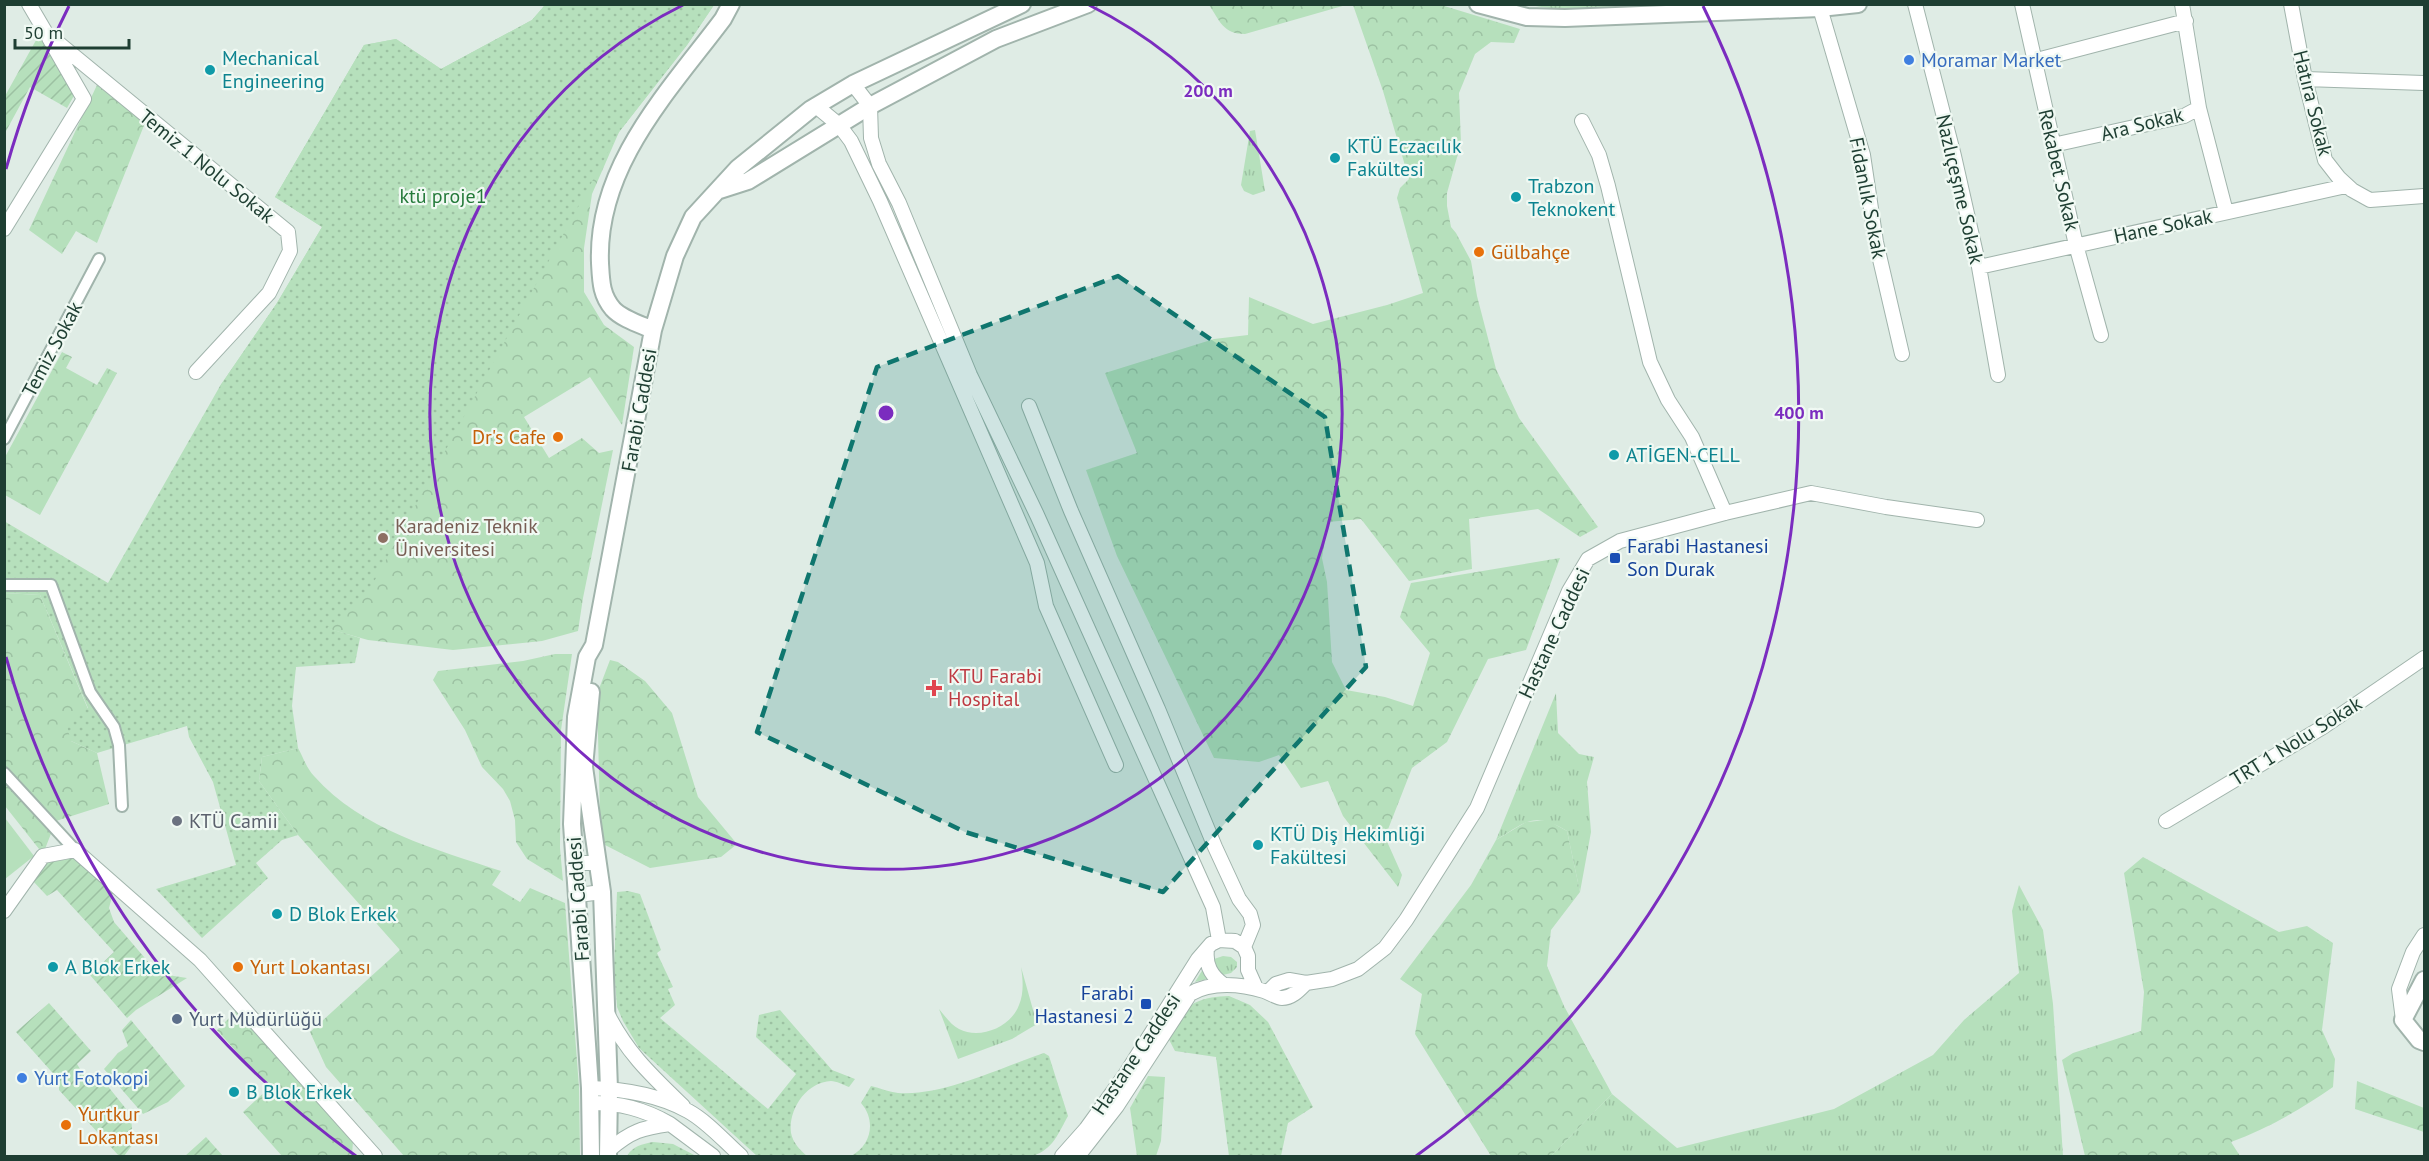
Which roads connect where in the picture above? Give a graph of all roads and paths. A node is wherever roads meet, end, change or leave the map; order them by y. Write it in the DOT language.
graph roads {
  1 [pos="29,4"];
  2 [pos="731,4"];
  3 [pos="1022,4"];
  4 [pos="1088,4"];
  5 [pos="1478,4"];
  6 [pos="1858,4"];
  7 [pos="1915,4"];
  8 [pos="2022,4"];
  9 [pos="2182,4"];
  10 [pos="2290,4"];
  11 [pos="1820,8"];
  12 [pos="2186,21"];
  13 [pos="46,33"];
  14 [pos="2033,61"];
  15 [pos="2305,79"];
  16 [pos="2424,83"];
  17 [pos="853,84"];
  18 [pos="816,106"];
  19 [pos="870,106"];
  20 [pos="2199,108"];
  21 [pos="1582,121"];
  22 [pos="838,125"];
  23 [pos="2053,145"];
  24 [pos="2346,186"];
  25 [pos="719,190"];
  26 [pos="2424,196"];
  27 [pos="2226,212"];
  28 [pos="4,229"];
  29 [pos="2076,245"];
  30 [pos="99,259"];
  31 [pos="1979,267"];
  32 [pos="654,330"];
  33 [pos="2101,335"];
  34 [pos="1902,354"];
  35 [pos="196,372"];
  36 [pos="1998,375"];
  37 [pos="1029,406"];
  38 [pos="4,439"];
  39 [pos="1725,513"];
  40 [pos="1977,520"];
  41 [pos="4,585"];
  42 [pos="594,645"];
  43 [pos="2424,658"];
  44 [pos="1116,765"];
  45 [pos="4,773"];
  46 [pos="122,806"];
  47 [pos="2166,821"];
  48 [pos="75,850"];
  49 [pos="575,863"];
  50 [pos="598,863"];
  51 [pos="602,892"];
  52 [pos="578,895"];
  53 [pos="4,911"];
  54 [pos="2424,935"];
  55 [pos="1219,939"];
  56 [pos="1244,947"];
  57 [pos="1207,949"];
  58 [pos="1248,970"];
  59 [pos="2424,980"];
  60 [pos="1230,985"];
  61 [pos="1262,990"];
  62 [pos="605,1010"];
  63 [pos="2403,1020"];
  64 [pos="2424,1042"];
  65 [pos="590,1095"];
  66 [pos="609,1096"];
  67 [pos="689,1112"];
  68 [pos="670,1124"];
  69 [pos="609,1153"];
  70 [pos="375,1156"];
  71 [pos="591,1156"];
  72 [pos="713,1156"];
  73 [pos="741,1156"];
  74 [pos="1062,1156"];
  75 [pos="1078,1156"];
  1 -- 13 [label="street, Temiz 1 Nolu Sokak"];
  2 -- 32 [label="street"];
  3 -- 17 [label="street, Farabi Caddesi"];
  4 -- 19 [label="street, Farabi Caddesi"];
  5 -- 11 [label="street"];
  6 -- 11 [label="street"];
  7 -- 31 [label="street, Nazlıçeşme Sokak"];
  8 -- 14 [label="street, Rekabet Sokak"];
  9 -- 12 [label="street, Ara Sokak"];
  10 -- 15 [label="street, Hatıra Sokak"];
  11 -- 34 [label="street, Fidanlık Sokak"];
  12 -- 14 [label="street"];
  12 -- 20 [label="street, Ara Sokak"];
  13 -- 28 [label="street"];
  13 -- 35 [label="street, Temiz 1 Nolu Sokak"];
  14 -- 23 [label="street, Rekabet Sokak"];
  15 -- 16 [label="street"];
  15 -- 24 [label="street, Hatıra Sokak"];
  17 -- 18 [label="street, Farabi Caddesi"];
  17 -- 19 [label="street"];
  18 -- 22 [label="street"];
  18 -- 25 [label="street, Farabi Caddesi"];
  19 -- 22 [label="street, Farabi Caddesi"];
  19 -- 55 [label="street"];
  20 -- 23 [label="street, Ara Sokak"];
  20 -- 27 [label="street"];
  21 -- 39 [label="street"];
  22 -- 25 [label="street, Farabi Caddesi"];
  22 -- 44 [label="street"];
  23 -- 29 [label="street, Rekabet Sokak"];
  24 -- 26 [label="street, Hatıra Sokak"];
  24 -- 27 [label="street, Hane Sokak"];
  25 -- 32 [label="street, Farabi Caddesi"];
  27 -- 29 [label="street, Hane Sokak"];
  29 -- 31 [label="street, Hane Sokak"];
  29 -- 33 [label="street, Rekabet Sokak"];
  30 -- 38 [label="street, Temiz Sokak"];
  31 -- 36 [label="street, Nazlıçeşme Sokak"];
  32 -- 42 [label="street, Farabi Caddesi"];
  37 -- 56 [label="street"];
  39 -- 40 [label="street, Hastane Caddesi"];
  39 -- 61 [label="street, Hastane Caddesi"];
  41 -- 46 [label="street"];
  42 -- 49 [label="street, Farabi Caddesi"];
  42 -- 50 [label="street, Farabi Caddesi"];
  43 -- 47 [label="street, TRT 1 Nolu Sokak"];
  45 -- 48 [label="street"];
  48 -- 53 [label="street"];
  48 -- 70 [label="street"];
  49 -- 50 [label="street"];
  49 -- 52 [label="street, Farabi Caddesi"];
  50 -- 51 [label="street, Farabi Caddesi"];
  51 -- 52 [label="street"];
  51 -- 62 [label="street, Farabi Caddesi"];
  52 -- 65 [label="street, Farabi Caddesi"];
  54 -- 63 [label="street"];
  55 -- 56 [label="street"];
  55 -- 57 [label="street, Hastane Caddesi"];
  56 -- 58 [label="street"];
  57 -- 60 [label="street"];
  57 -- 74 [label="street, Hastane Caddesi"];
  58 -- 60 [label="street"];
  58 -- 61 [label="street"];
  59 -- 63 [label="street"];
  60 -- 61 [label="street, Hastane Caddesi"];
  60 -- 75 [label="street, Hastane Caddesi"];
  62 -- 66 [label="street, Farabi Caddesi"];
  62 -- 67 [label="street"];
  63 -- 64 [label="street"];
  65 -- 66 [label="street"];
  65 -- 71 [label="street, Farabi Caddesi"];
  66 -- 67 [label="street"];
  66 -- 68 [label="street"];
  66 -- 69 [label="street, Farabi Caddesi"];
  67 -- 73 [label="street"];
  68 -- 69 [label="street"];
  68 -- 72 [label="street"];
}
